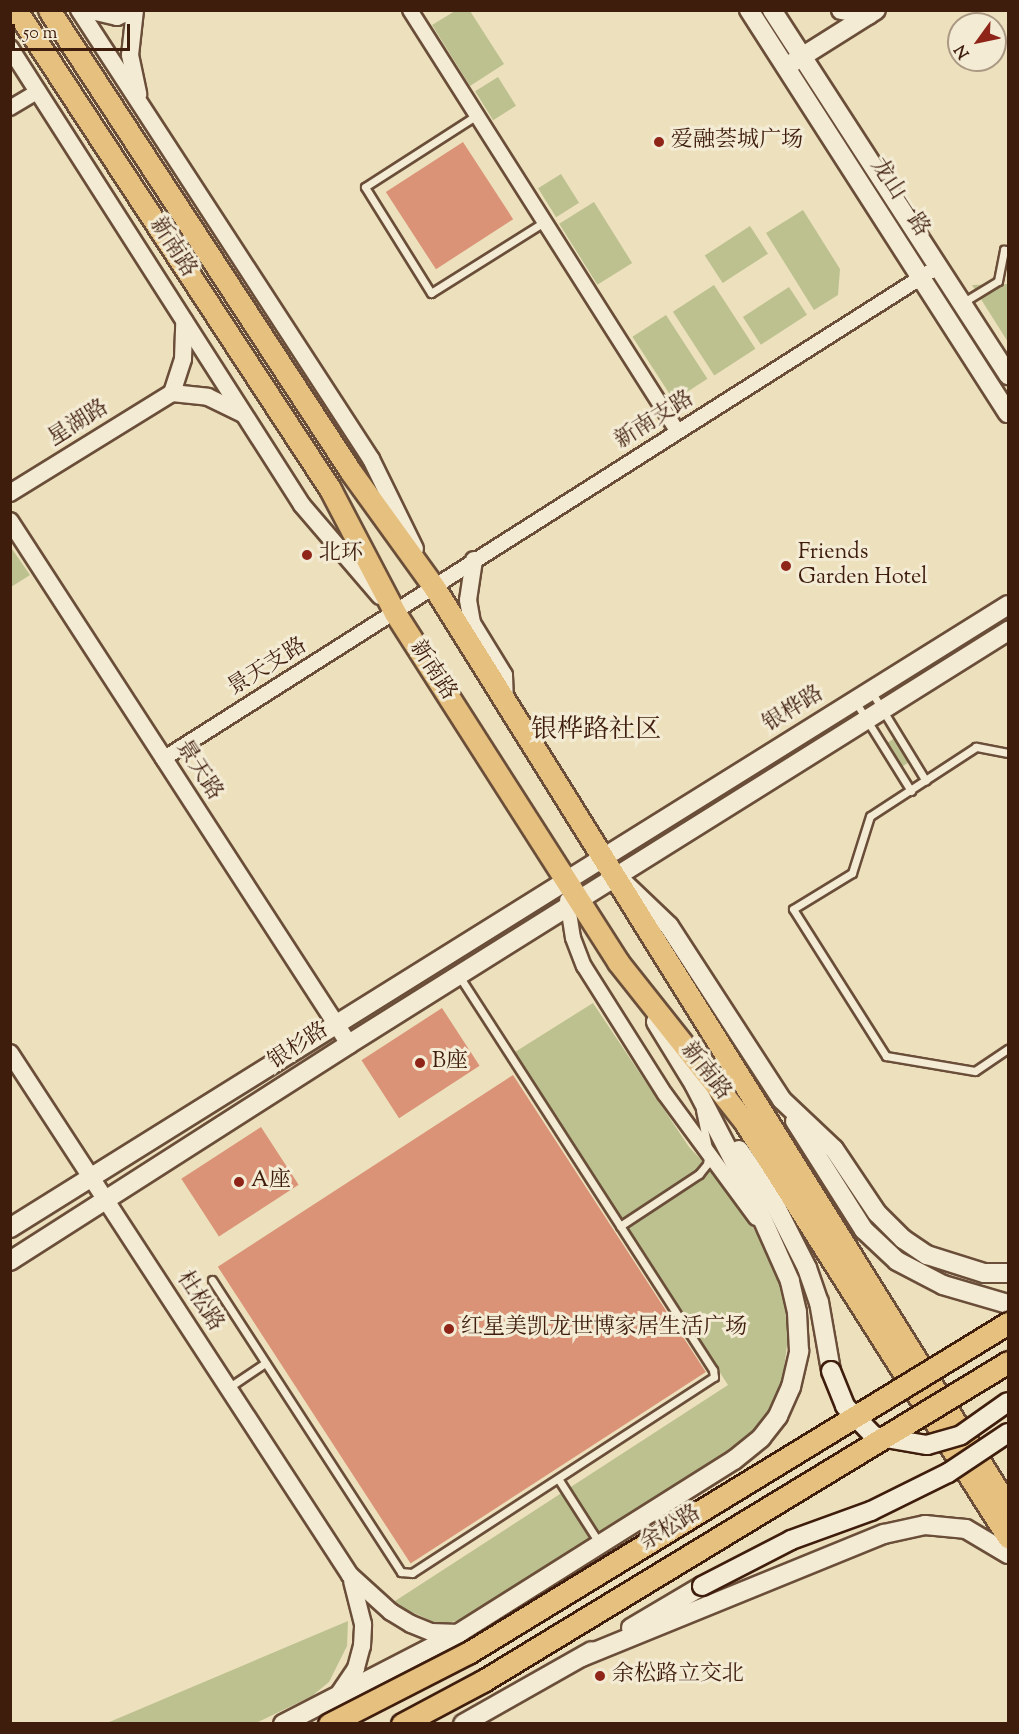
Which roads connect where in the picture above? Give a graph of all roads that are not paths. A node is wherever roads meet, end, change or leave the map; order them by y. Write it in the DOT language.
graph roads {
  1 [pos="16,10"];
  2 [pos="50,10"];
  3 [pos="80,10"];
  4 [pos="87,10"];
  5 [pos="134,10"];
  6 [pos="410,10"];
  7 [pos="749,10"];
  8 [pos="772,10"];
  9 [pos="841,10"];
  10 [pos="873,13"];
  11 [pos="10,48"];
  12 [pos="802,56"];
  13 [pos="785,67"];
  14 [pos="38,91"];
  15 [pos="140,103"];
  16 [pos="10,108"];
  17 [pos="477,115"];
  18 [pos="544,222"];
  19 [pos="1008,250"];
  20 [pos="939,266"];
  21 [pos="922,276"];
  22 [pos="962,303"];
  23 [pos="184,321"];
  24 [pos="1008,375"];
  25 [pos="172,393"];
  26 [pos="1008,413"];
  27 [pos="243,414"];
  28 [pos="676,431"];
  29 [pos="10,494"];
  30 [pos="10,521"];
  31 [pos="474,560"];
  32 [pos="434,587"];
  33 [pos="1008,605"];
  34 [pos="395,613"];
  35 [pos="1008,631"];
  36 [pos="863,696"];
  37 [pos="506,700"];
  38 [pos="882,710"];
  39 [pos="866,719"];
  40 [pos="1008,753"];
  41 [pos="163,759"];
  42 [pos="926,781"];
  43 [pos="910,791"];
  44 [pos="604,856"];
  45 [pos="616,876"];
  46 [pos="566,880"];
  47 [pos="573,904"];
  48 [pos="618,962"];
  49 [pos="459,975"];
  50 [pos="335,1023"];
  51 [pos="349,1044"];
  52 [pos="1008,1049"];
  53 [pos="10,1053"];
  54 [pos="694,1084"];
  55 [pos="782,1100"];
  56 [pos="709,1153"];
  57 [pos="91,1176"];
  58 [pos="105,1200"];
  59 [pos="620,1226"];
  60 [pos="10,1228"];
  61 [pos="775,1244"];
  62 [pos="10,1261"];
  63 [pos="1008,1273"];
  64 [pos="212,1280"];
  65 [pos="1008,1304"];
  66 [pos="1008,1323"];
  67 [pos="1008,1362"];
  68 [pos="265,1363"];
  69 [pos="228,1388"];
  70 [pos="1008,1402"];
  71 [pos="1006,1433"];
  72 [pos="559,1480"];
  73 [pos="1008,1507"];
  74 [pos="1008,1537"];
  75 [pos="600,1544"];
  76 [pos="1008,1554"];
  77 [pos="350,1575"];
  78 [pos="459,1633"];
  79 [pos="582,1657"];
  80 [pos="340,1692"];
  81 [pos="283,1724"];
  82 [pos="329,1724"];
  83 [pos="402,1724"];
  84 [pos="463,1724"];
  1 -- 34 [label="main road, 新南路"];
  2 -- 32 [label="main road, 新南路"];
  3 -- 15 [label="street, 新南路"];
  4 -- 5 [label="street"];
  5 -- 15 [label="street"];
  6 -- 17 [label="street"];
  7 -- 13 [label="main road, 龙山一路"];
  8 -- 12 [label="main road, 龙山一路"];
  9 -- 10 [label="main road"];
  10 -- 12 [label="main road"];
  11 -- 14 [label="street, 新南路"];
  12 -- 13 [label="main road"];
  12 -- 20 [label="main road, 龙山一路"];
  13 -- 21 [label="main road, 龙山一路"];
  14 -- 16 [label="street"];
  14 -- 23 [label="street, 新南路"];
  15 -- 32 [label="street, 新南路"];
  17 -- 18 [label="street"];
  17 -- 18 [label="lane"];
  18 -- 28 [label="street"];
  19 -- 22 [label="lane"];
  20 -- 21 [label="street, 新南支路"];
  20 -- 22 [label="main road, 龙山一路"];
  21 -- 26 [label="main road, 龙山一路"];
  21 -- 28 [label="street, 新南支路"];
  22 -- 24 [label="main road, 龙山一路"];
  23 -- 25 [label="street"];
  23 -- 27 [label="street, 新南路"];
  25 -- 27 [label="street"];
  25 -- 29 [label="street, 星湖路"];
  27 -- 34 [label="street, 新南路"];
  28 -- 31 [label="street, 新南支路"];
  30 -- 41 [label="street, 景天路"];
  31 -- 32 [label="street, 新南支路"];
  31 -- 37 [label="street"];
  32 -- 34 [label="street, 新南支路"];
  32 -- 37 [label="main road, 新南路"];
  33 -- 36 [label="main road, 银桦路"];
  34 -- 41 [label="street, 景天支路"];
  34 -- 46 [label="main road, 新南路"];
  35 -- 38 [label="main road, 银桦路"];
  36 -- 38 [label="lane"];
  36 -- 39 [label="lane"];
  36 -- 44 [label="main road, 银桦路"];
  37 -- 44 [label="main road, 新南路"];
  38 -- 39 [label="main road, 银桦路"];
  38 -- 42 [label="lane"];
  39 -- 43 [label="lane"];
  39 -- 45 [label="main road, 银桦路"];
  40 -- 42 [label="lane"];
  41 -- 50 [label="street, 景天路"];
  42 -- 43 [label="lane"];
  43 -- 52 [label="lane"];
  44 -- 45 [label="main road, 新南路"];
  44 -- 46 [label="main road, 银杉路"];
  45 -- 47 [label="main road, 银杉路"];
  45 -- 55 [label="main road"];
  45 -- 73 [label="main road, 新南路"];
  46 -- 47 [label="main road, 新南路"];
  46 -- 50 [label="main road, 银杉路"];
  47 -- 48 [label="main road, 新南路"];
  47 -- 49 [label="main road, 银杉路"];
  47 -- 56 [label="street"];
  48 -- 54 [label="main road"];
  48 -- 74 [label="main road, 新南路"];
  49 -- 51 [label="main road, 银杉路"];
  49 -- 59 [label="lane"];
  50 -- 51 [label="street, 景天路"];
  50 -- 57 [label="main road, 银杉路"];
  51 -- 58 [label="main road, 银杉路"];
  53 -- 57 [label="street, 杜松路"];
  54 -- 56 [label="lane"];
  54 -- 61 [label="main road"];
  54 -- 70 [label="main road, bridge"];
  55 -- 63 [label="main road"];
  55 -- 65 [label="main road"];
  56 -- 59 [label="lane"];
  56 -- 61 [label="street"];
  57 -- 58 [label="street, 杜松路"];
  57 -- 60 [label="main road, 银杉路"];
  58 -- 62 [label="main road, 银杉路"];
  58 -- 69 [label="street, 杜松路"];
  59 -- 72 [label="lane"];
  61 -- 75 [label="main road"];
  64 -- 68 [label="lane"];
  66 -- 82 [label="main road, 余松路, bridge"];
  67 -- 83 [label="main road, 余松路, bridge"];
  68 -- 69 [label="lane"];
  68 -- 72 [label="lane"];
  69 -- 77 [label="street, 杜松路"];
  71 -- 79 [label="main road, bridge"];
  72 -- 75 [label="lane"];
  75 -- 78 [label="main road"];
  76 -- 79 [label="main road"];
  77 -- 78 [label="street"];
  77 -- 80 [label="street"];
  78 -- 80 [label="main road"];
  79 -- 84 [label="main road"];
  80 -- 81 [label="main road"];
}
